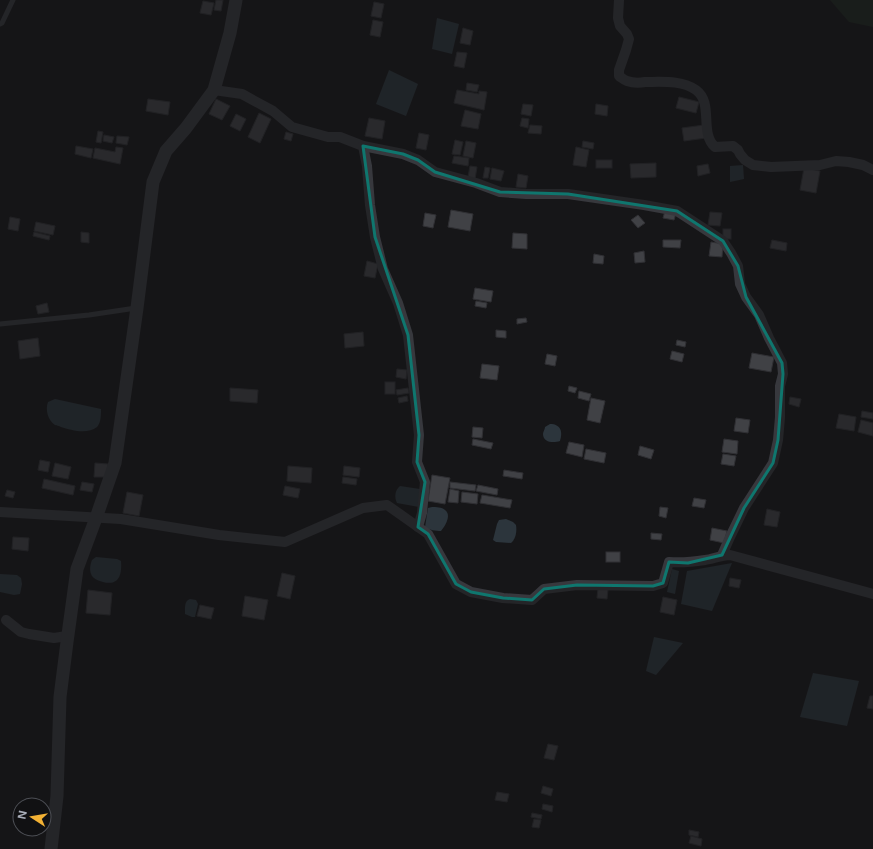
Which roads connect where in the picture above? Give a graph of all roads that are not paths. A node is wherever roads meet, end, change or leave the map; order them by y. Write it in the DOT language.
graph roads {
  1 [pos="14,0"];
  2 [pos="236,0"];
  3 [pos="619,0"];
  4 [pos="0,24"];
  5 [pos="214,90"];
  6 [pos="363,146"];
  7 [pos="873,170"];
  8 [pos="137,308"];
  9 [pos="0,324"];
  10 [pos="0,512"];
  11 [pos="96,518"];
  12 [pos="418,527"];
  13 [pos="722,555"];
  14 [pos="873,594"];
  15 [pos="6,620"];
  16 [pos="67,636"];
  17 [pos="51,849"];
  1 -- 4 [label="lane"];
  2 -- 5 [label="street"];
  3 -- 7 [label="street"];
  5 -- 6 [label="street"];
  5 -- 8 [label="street"];
  6 -- 12 [label="street"];
  6 -- 13 [label="street"];
  8 -- 9 [label="lane"];
  8 -- 11 [label="street"];
  10 -- 11 [label="street"];
  11 -- 12 [label="street"];
  11 -- 16 [label="street"];
  12 -- 13 [label="street"];
  13 -- 14 [label="street"];
  15 -- 16 [label="street"];
  16 -- 17 [label="street"];
}
